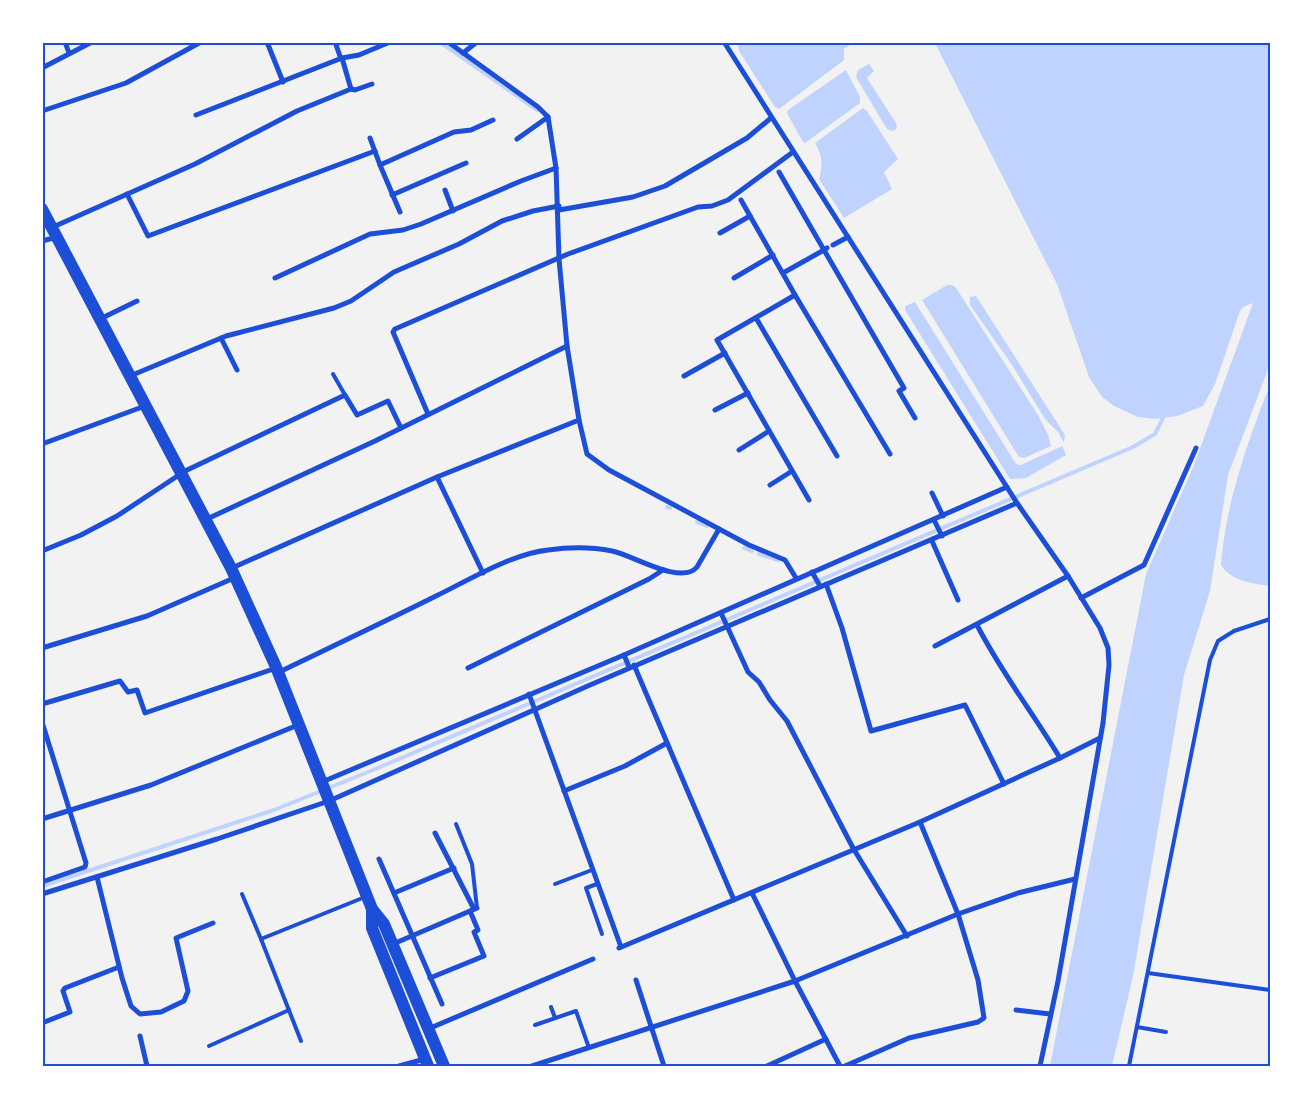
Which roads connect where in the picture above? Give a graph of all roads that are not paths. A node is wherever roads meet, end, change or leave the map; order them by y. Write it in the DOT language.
graph roads {
  1 [pos="65,42"];
  2 [pos="92,42"];
  3 [pos="201,42"];
  4 [pos="267,42"];
  5 [pos="335,42"];
  6 [pos="390,42"];
  7 [pos="448,42"];
  8 [pos="477,42"];
  9 [pos="724,42"];
  10 [pos="69,53"];
  11 [pos="463,53"];
  12 [pos="342,58"];
  13 [pos="42,68"];
  14 [pos="283,82"];
  15 [pos="372,84"];
  16 [pos="351,88"];
  17 [pos="42,111"];
  18 [pos="196,115"];
  19 [pos="548,117"];
  20 [pos="771,118"];
  21 [pos="493,120"];
  22 [pos="370,138"];
  23 [pos="517,139"];
  24 [pos="375,151"];
  25 [pos="794,152"];
  26 [pos="466,163"];
  27 [pos="380,165"];
  28 [pos="556,168"];
  29 [pos="779,172"];
  30 [pos="445,190"];
  31 [pos="127,194"];
  32 [pos="392,195"];
  33 [pos="740,200"];
  34 [pos="559,208"];
  35 [pos="42,209"];
  36 [pos="454,211"];
  37 [pos="400,212"];
  38 [pos="750,216"];
  39 [pos="55,232"];
  40 [pos="720,233"];
  41 [pos="848,237"];
  42 [pos="42,241"];
  43 [pos="828,248"];
  44 [pos="773,255"];
  45 [pos="559,258"];
  46 [pos="783,273"];
  47 [pos="275,278"];
  48 [pos="734,278"];
  49 [pos="795,295"];
  50 [pos="137,301"];
  51 [pos="756,318"];
  52 [pos="100,319"];
  53 [pos="221,338"];
  54 [pos="567,346"];
  55 [pos="725,353"];
  56 [pos="237,370"];
  57 [pos="333,374"];
  58 [pos="129,376"];
  59 [pos="684,376"];
  60 [pos="748,393"];
  61 [pos="345,396"];
  62 [pos="145,406"];
  63 [pos="715,410"];
  64 [pos="428,414"];
  65 [pos="915,418"];
  66 [pos="579,420"];
  67 [pos="401,428"];
  68 [pos="769,431"];
  69 [pos="42,444"];
  70 [pos="1196,448"];
  71 [pos="739,450"];
  72 [pos="890,454"];
  73 [pos="837,456"];
  74 [pos="792,471"];
  75 [pos="180,474"];
  76 [pos="437,477"];
  77 [pos="770,485"];
  78 [pos="1008,488"];
  79 [pos="932,494"];
  80 [pos="809,500"];
  81 [pos="1017,502"];
  82 [pos="943,516"];
  83 [pos="207,519"];
  84 [pos="935,521"];
  85 [pos="719,529"];
  86 [pos="941,534"];
  87 [pos="932,541"];
  88 [pos="42,551"];
  89 [pos="663,570"];
  90 [pos="233,573"];
  91 [pos="483,573"];
  92 [pos="813,573"];
  93 [pos="1068,576"];
  94 [pos="796,578"];
  95 [pos="826,584"];
  96 [pos="819,585"];
  97 [pos="1081,598"];
  98 [pos="958,600"];
  99 [pos="721,614"];
  100 [pos="1270,620"];
  101 [pos="977,625"];
  102 [pos="727,626"];
  103 [pos="935,646"];
  104 [pos="42,648"];
  105 [pos="629,663"];
  106 [pos="468,668"];
  107 [pos="277,670"];
  108 [pos="530,696"];
  109 [pos="42,704"];
  110 [pos="534,707"];
  111 [pos="42,722"];
  112 [pos="298,725"];
  113 [pos="45,738"];
  114 [pos="1100,738"];
  115 [pos="667,743"];
  116 [pos="1060,758"];
  117 [pos="1004,784"];
  118 [pos="325,791"];
  119 [pos="564,791"];
  120 [pos="70,812"];
  121 [pos="42,819"];
  122 [pos="920,822"];
  123 [pos="456,824"];
  124 [pos="435,833"];
  125 [pos="853,848"];
  126 [pos="379,859"];
  127 [pos="454,868"];
  128 [pos="592,870"];
  129 [pos="97,877"];
  130 [pos="1075,879"];
  131 [pos="46,882"];
  132 [pos="555,884"];
  133 [pos="597,884"];
  134 [pos="50,890"];
  135 [pos="394,893"];
  136 [pos="752,893"];
  137 [pos="42,894"];
  138 [pos="242,894"];
  139 [pos="367,896"];
  140 [pos="734,900"];
  141 [pos="372,909"];
  142 [pos="474,909"];
  143 [pos="958,914"];
  144 [pos="213,923"];
  145 [pos="602,934"];
  146 [pos="412,936"];
  147 [pos="907,936"];
  148 [pos="261,939"];
  149 [pos="393,944"];
  150 [pos="593,959"];
  151 [pos="119,967"];
  152 [pos="1148,973"];
  153 [pos="430,978"];
  154 [pos="636,980"];
  155 [pos="795,981"];
  156 [pos="1270,990"];
  157 [pos="442,1004"];
  158 [pos="551,1007"];
  159 [pos="289,1010"];
  160 [pos="1016,1010"];
  161 [pos="1050,1014"];
  162 [pos="555,1018"];
  163 [pos="42,1023"];
  164 [pos="535,1025"];
  165 [pos="1137,1027"];
  166 [pos="653,1028"];
  167 [pos="428,1029"];
  168 [pos="1166,1032"];
  169 [pos="140,1036"];
  170 [pos="826,1039"];
  171 [pos="301,1041"];
  172 [pos="209,1046"];
  173 [pos="589,1048"];
  174 [pos="426,1063"];
  175 [pos="147,1066"];
  176 [pos="400,1066"];
  177 [pos="444,1066"];
  178 [pos="532,1066"];
  179 [pos="664,1066"];
  180 [pos="767,1066"];
  181 [pos="840,1066"];
  182 [pos="845,1066"];
  183 [pos="1040,1066"];
  184 [pos="1129,1066"];
  1 -- 10 [label="street"];
  2 -- 10 [label="street"];
  3 -- 17 [label="street"];
  4 -- 14 [label="street"];
  5 -- 12 [label="street"];
  6 -- 12 [label="street"];
  7 -- 11 [label="street"];
  8 -- 11 [label="street"];
  9 -- 20 [label="street"];
  10 -- 13 [label="street"];
  11 -- 19 [label="street"];
  12 -- 14 [label="street"];
  12 -- 16 [label="street"];
  14 -- 18 [label="street"];
  15 -- 16 [label="street"];
  16 -- 31 [label="street"];
  19 -- 23 [label="street"];
  19 -- 28 [label="street"];
  20 -- 25 [label="street"];
  20 -- 34 [label="street"];
  21 -- 27 [label="street"];
  22 -- 24 [label="street"];
  24 -- 27 [label="street"];
  24 -- 31 [label="street"];
  25 -- 41 [label="street"];
  25 -- 45 [label="street"];
  26 -- 32 [label="street"];
  27 -- 32 [label="street"];
  28 -- 34 [label="street"];
  28 -- 36 [label="street"];
  29 -- 43 [label="street"];
  30 -- 36 [label="street"];
  31 -- 39 [label="street"];
  32 -- 37 [label="street"];
  33 -- 38 [label="street"];
  34 -- 45 [label="street"];
  34 -- 53 [label="street"];
  35 -- 39 [label="highway"];
  36 -- 47 [label="street"];
  38 -- 40 [label="street"];
  38 -- 44 [label="street"];
  39 -- 42 [label="street"];
  39 -- 52 [label="highway"];
  41 -- 43 [label="street"];
  41 -- 78 [label="street"];
  43 -- 46 [label="street"];
  43 -- 65 [label="street"];
  44 -- 46 [label="street"];
  44 -- 48 [label="street"];
  45 -- 54 [label="street"];
  45 -- 64 [label="street"];
  46 -- 49 [label="street"];
  49 -- 51 [label="street"];
  49 -- 72 [label="street"];
  50 -- 52 [label="street"];
  51 -- 55 [label="street"];
  51 -- 73 [label="street"];
  52 -- 58 [label="highway"];
  53 -- 56 [label="street"];
  53 -- 58 [label="street"];
  54 -- 64 [label="street"];
  54 -- 66 [label="street"];
  55 -- 59 [label="street"];
  55 -- 60 [label="street"];
  57 -- 61 [label="lane"];
  58 -- 62 [label="highway"];
  60 -- 63 [label="street"];
  60 -- 68 [label="street"];
  61 -- 67 [label="street"];
  61 -- 75 [label="street"];
  62 -- 69 [label="street"];
  62 -- 75 [label="highway"];
  64 -- 67 [label="street"];
  66 -- 76 [label="street"];
  66 -- 85 [label="street"];
  67 -- 83 [label="street"];
  68 -- 71 [label="street"];
  68 -- 74 [label="street"];
  70 -- 97 [label="street"];
  74 -- 77 [label="street"];
  74 -- 80 [label="street"];
  75 -- 83 [label="highway"];
  75 -- 88 [label="street"];
  76 -- 90 [label="street"];
  76 -- 91 [label="street"];
  78 -- 81 [label="street"];
  78 -- 82 [label="street"];
  79 -- 82 [label="street"];
  81 -- 86 [label="street"];
  81 -- 93 [label="street"];
  82 -- 84 [label="street"];
  83 -- 90 [label="highway"];
  84 -- 86 [label="street"];
  84 -- 92 [label="street"];
  85 -- 89 [label="street"];
  85 -- 94 [label="street"];
  86 -- 87 [label="street"];
  87 -- 95 [label="street"];
  87 -- 98 [label="street"];
  89 -- 91 [label="street"];
  89 -- 106 [label="street"];
  90 -- 104 [label="street"];
  90 -- 107 [label="highway"];
  91 -- 107 [label="street"];
  92 -- 94 [label="street"];
  92 -- 96 [label="street"];
  93 -- 97 [label="street"];
  93 -- 101 [label="street"];
  94 -- 99 [label="street"];
  95 -- 96 [label="street"];
  95 -- 117 [label="street"];
  96 -- 102 [label="street"];
  97 -- 114 [label="street"];
  99 -- 102 [label="street"];
  99 -- 105 [label="street"];
  100 -- 152 [label="lane"];
  101 -- 103 [label="street"];
  101 -- 116 [label="street"];
  102 -- 105 [label="street"];
  102 -- 125 [label="street"];
  105 -- 108 [label="street"];
  105 -- 110 [label="street"];
  105 -- 115 [label="street"];
  107 -- 109 [label="street"];
  107 -- 112 [label="highway"];
  108 -- 110 [label="street"];
  108 -- 118 [label="street"];
  110 -- 118 [label="street"];
  110 -- 119 [label="street"];
  111 -- 113 [label="street"];
  112 -- 118 [label="highway"];
  112 -- 120 [label="street"];
  113 -- 120 [label="street"];
  114 -- 116 [label="street"];
  114 -- 130 [label="street"];
  115 -- 119 [label="street"];
  115 -- 140 [label="street"];
  116 -- 117 [label="street"];
  117 -- 122 [label="street"];
  118 -- 129 [label="street"];
  118 -- 139 [label="highway"];
  119 -- 128 [label="street"];
  120 -- 121 [label="street"];
  120 -- 131 [label="street"];
  122 -- 125 [label="street"];
  122 -- 143 [label="street"];
  123 -- 142 [label="lane"];
  124 -- 127 [label="street"];
  125 -- 136 [label="street"];
  125 -- 147 [label="street"];
  126 -- 135 [label="street"];
  127 -- 135 [label="street"];
  127 -- 142 [label="street"];
  128 -- 132 [label="lane"];
  128 -- 133 [label="street"];
  129 -- 134 [label="street"];
  129 -- 151 [label="street"];
  130 -- 143 [label="street"];
  130 -- 161 [label="street"];
  131 -- 134 [label="street"];
  133 -- 140 [label="street"];
  133 -- 145 [label="lane"];
  134 -- 137 [label="street"];
  135 -- 146 [label="street"];
  136 -- 140 [label="street"];
  136 -- 155 [label="street"];
  138 -- 148 [label="lane"];
  139 -- 141 [label="highway"];
  139 -- 148 [label="lane"];
  141 -- 149 [label="highway"];
  141 -- 174 [label="highway"];
  142 -- 146 [label="street"];
  142 -- 153 [label="street"];
  143 -- 147 [label="street"];
  143 -- 182 [label="street"];
  144 -- 151 [label="street"];
  146 -- 149 [label="street"];
  146 -- 153 [label="street"];
  147 -- 155 [label="street"];
  148 -- 159 [label="lane"];
  149 -- 167 [label="highway"];
  150 -- 167 [label="street"];
  151 -- 163 [label="street"];
  152 -- 156 [label="lane"];
  152 -- 165 [label="lane"];
  153 -- 157 [label="street"];
  154 -- 166 [label="street"];
  155 -- 166 [label="street"];
  155 -- 170 [label="street"];
  158 -- 162 [label="lane"];
  159 -- 171 [label="lane"];
  159 -- 172 [label="lane"];
  160 -- 161 [label="street"];
  161 -- 183 [label="street"];
  162 -- 164 [label="lane"];
  162 -- 173 [label="lane"];
  165 -- 168 [label="lane"];
  165 -- 184 [label="lane"];
  166 -- 173 [label="street"];
  166 -- 179 [label="street"];
  167 -- 177 [label="highway"];
  169 -- 175 [label="street"];
  170 -- 180 [label="street"];
  170 -- 181 [label="street"];
  173 -- 178 [label="street"];
  174 -- 176 [label="street"];
}
